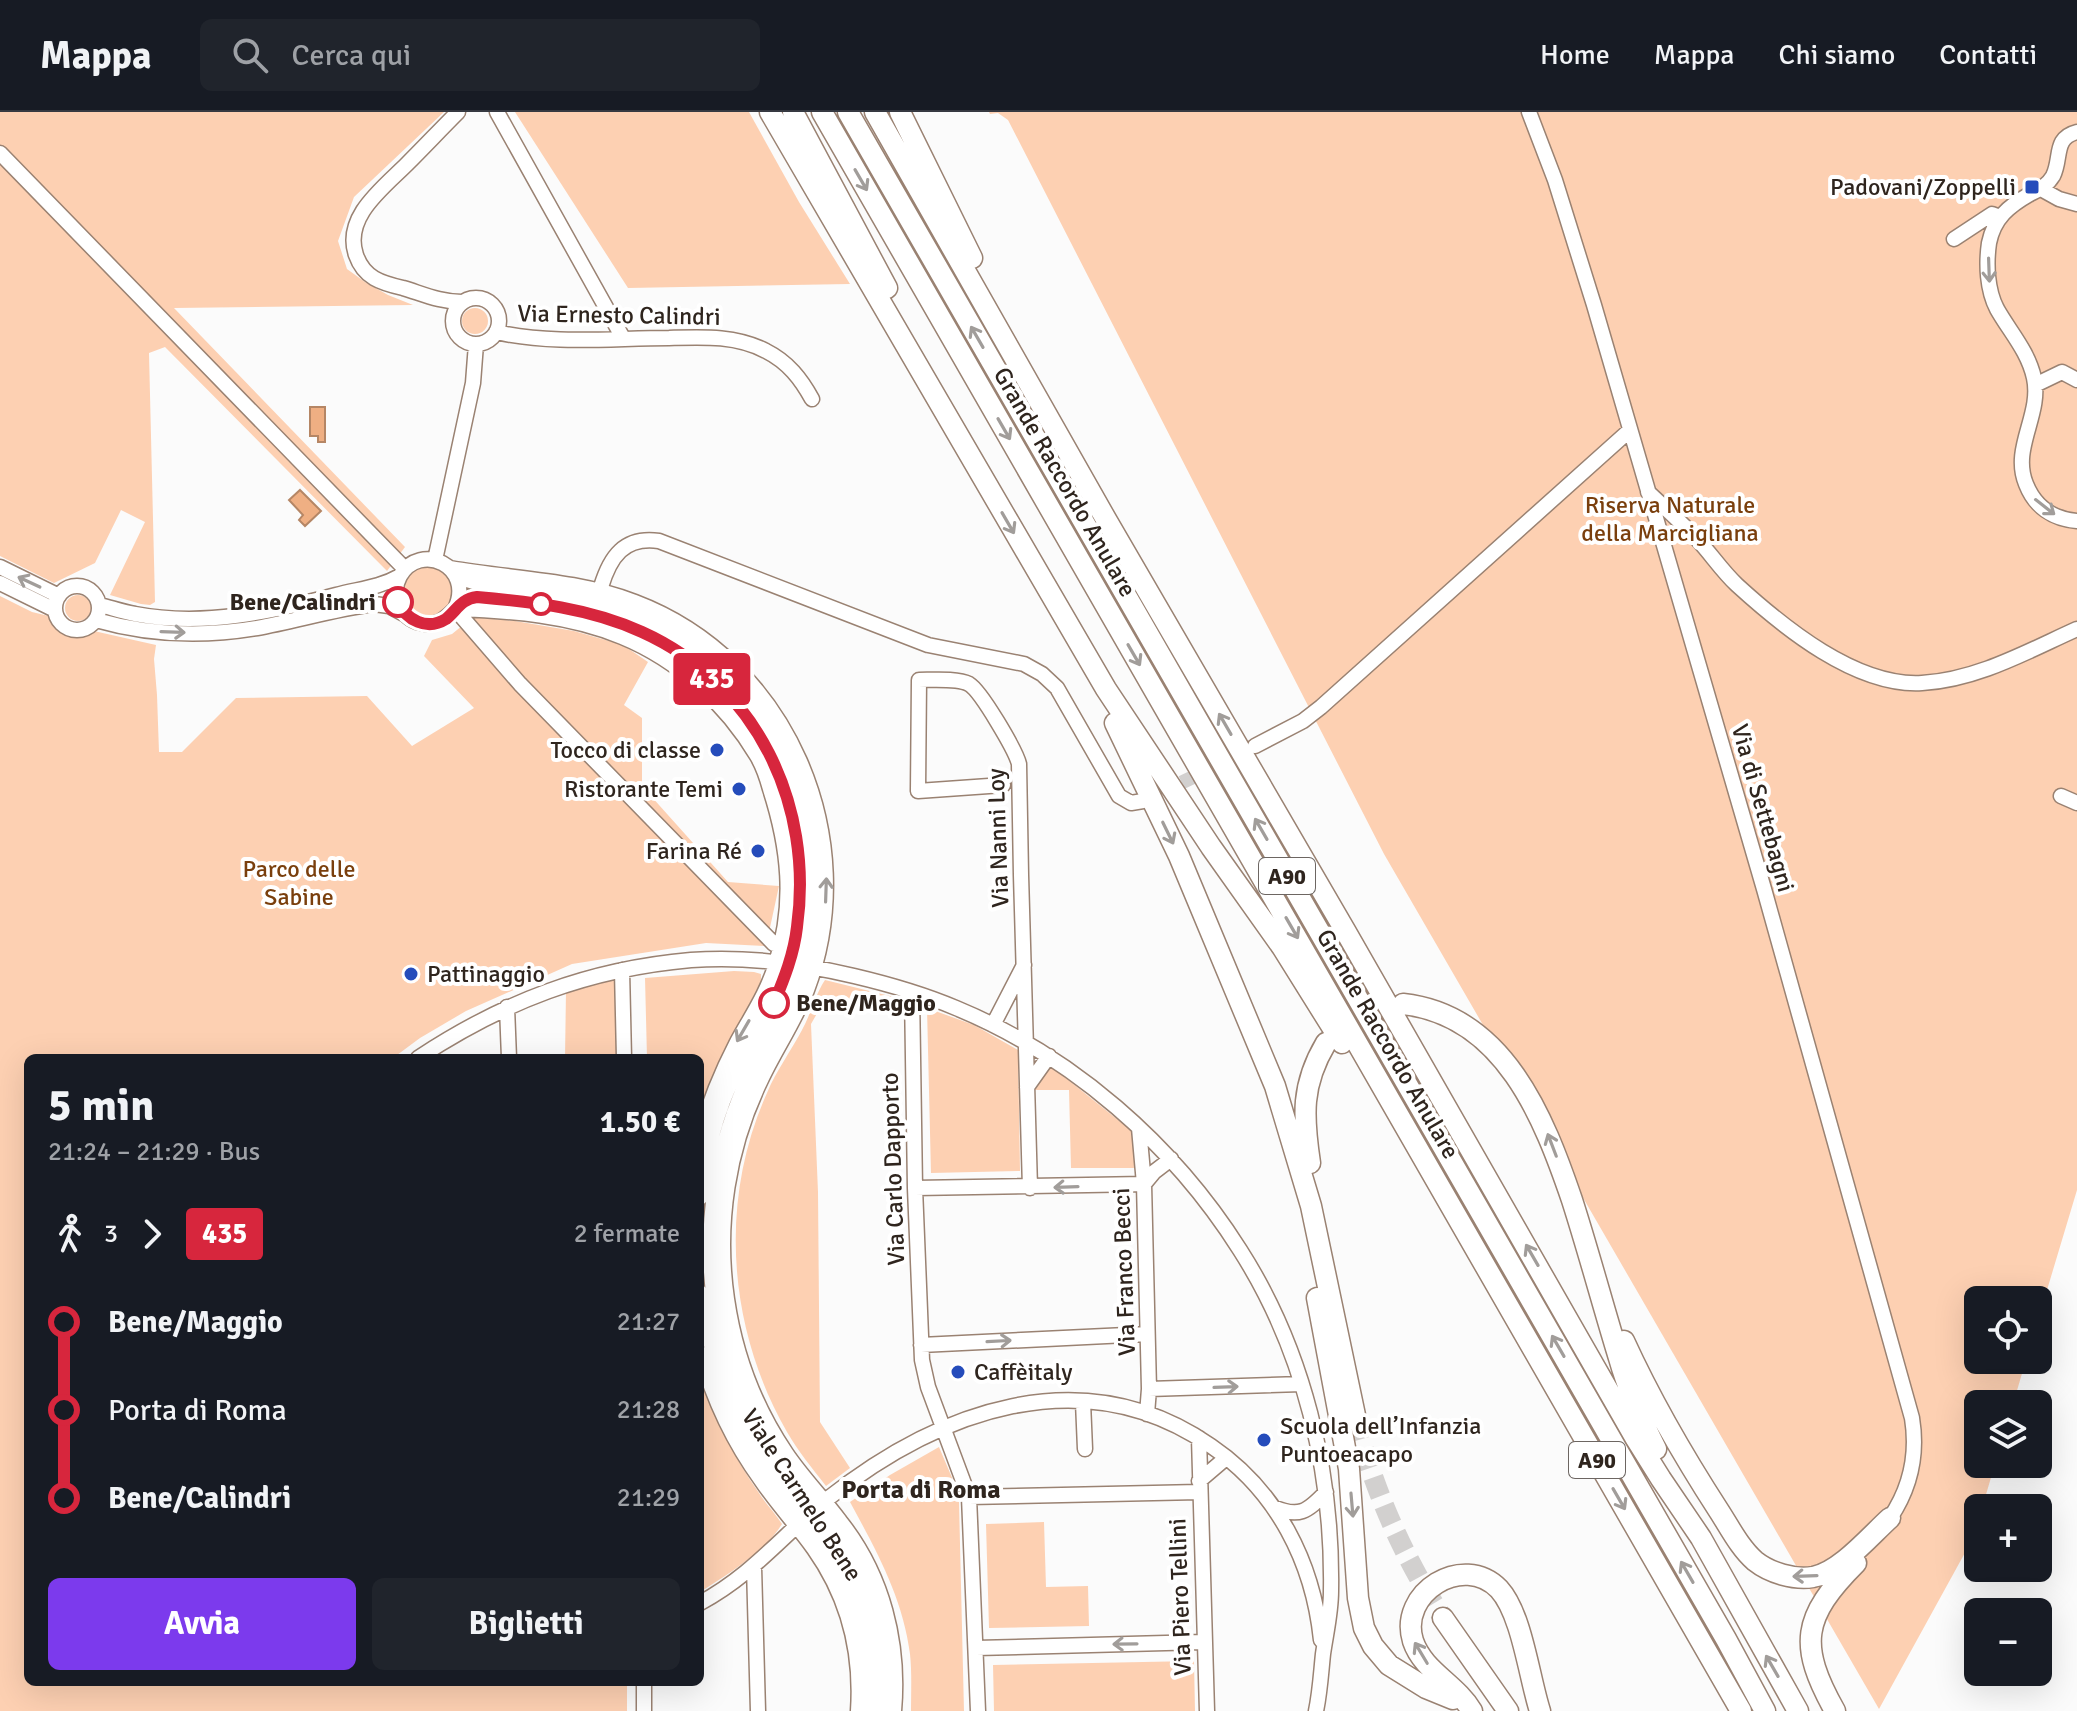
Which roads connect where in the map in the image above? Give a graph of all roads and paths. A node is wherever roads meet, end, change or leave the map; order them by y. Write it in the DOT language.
graph roads {
  1 [pos="458,112"];
  2 [pos="497,112"];
  3 [pos="770,112"];
  4 [pos="793,112"];
  5 [pos="822,112"];
  6 [pos="848,112"];
  7 [pos="875,112"];
  8 [pos="900,112"];
  9 [pos="1529,112"];
  10 [pos="2077,132"];
  11 [pos="0,153"];
  12 [pos="2041,189"];
  13 [pos="2077,204"];
  14 [pos="2000,217"];
  15 [pos="1954,239"];
  16 [pos="462,302"];
  17 [pos="496,332"];
  18 [pos="623,338"];
  19 [pos="476,344"];
  20 [pos="2077,380"];
  21 [pos="2035,385"];
  22 [pos="812,399"];
  23 [pos="1630,430"];
  24 [pos="956,431"];
  25 [pos="1648,492"];
  26 [pos="1107,521"];
  27 [pos="2077,521"];
  28 [pos="1690,532"];
  29 [pos="1663,542"];
  30 [pos="435,560"];
  31 [pos="0,567"];
  32 [pos="452,571"];
  33 [pos="402,572"];
  34 [pos="0,583"];
  35 [pos="601,587"];
  36 [pos="57,603"];
  37 [pos="455,609"];
  38 [pos="98,613"];
  39 [pos="404,614"];
  40 [pos="2077,629"];
  41 [pos="1074,637"];
  42 [pos="1255,746"];
  43 [pos="1003,785"];
  44 [pos="2061,796"];
  45 [pos="1143,801"];
  46 [pos="2077,803"];
  47 [pos="800,821"];
  48 [pos="774,944"];
  49 [pos="796,964"];
  50 [pos="1024,964"];
  51 [pos="622,970"];
  52 [pos="912,992"];
  53 [pos="1236,993"];
  54 [pos="1403,1004"];
  55 [pos="507,1007"];
  56 [pos="993,1025"];
  57 [pos="1027,1043"];
  58 [pos="1326,1043"];
  59 [pos="424,1054"];
  60 [pos="509,1054"];
  61 [pos="624,1054"];
  62 [pos="1049,1056"];
  63 [pos="719,1079"];
  64 [pos="1027,1088"];
  65 [pos="753,1097"];
  66 [pos="731,1102"];
  67 [pos="704,1122"];
  68 [pos="1139,1128"];
  69 [pos="1171,1159"];
  70 [pos="704,1177"];
  71 [pos="1144,1184"];
  72 [pos="915,1188"];
  73 [pos="1030,1188"];
  74 [pos="1586,1245"];
  75 [pos="1483,1261"];
  76 [pos="1332,1299"];
  77 [pos="704,1315"];
  78 [pos="1147,1334"];
  79 [pos="921,1345"];
  80 [pos="704,1366"];
  81 [pos="1302,1384"];
  82 [pos="1149,1389"];
  83 [pos="755,1397"];
  84 [pos="731,1400"];
  85 [pos="1083,1402"];
  86 [pos="1147,1414"];
  87 [pos="1356,1420"];
  88 [pos="944,1428"];
  89 [pos="1199,1438"];
  90 [pos="1085,1449"];
  91 [pos="1226,1458"];
  92 [pos="1199,1486"];
  93 [pos="1326,1492"];
  94 [pos="969,1497"];
  95 [pos="1273,1507"];
  96 [pos="811,1514"];
  97 [pos="1890,1518"];
  98 [pos="1701,1538"];
  99 [pos="754,1567"];
  100 [pos="704,1600"];
  101 [pos="866,1608"];
  102 [pos="1443,1618"];
  103 [pos="1203,1642"];
  104 [pos="976,1648"];
  105 [pos="1323,1656"];
  106 [pos="644,1686"];
  107 [pos="1453,1699"];
  108 [pos="644,1711"];
  109 [pos="758,1711"];
  110 [pos="858,1711"];
  111 [pos="870,1711"];
  112 [pos="883,1711"];
  113 [pos="894,1711"];
  114 [pos="978,1711"];
  115 [pos="1207,1711"];
  116 [pos="1316,1711"];
  117 [pos="1472,1711"];
  118 [pos="1508,1711"];
  119 [pos="1540,1711"];
  120 [pos="1741,1711"];
  121 [pos="1765,1711"];
  122 [pos="1798,1711"];
  123 [pos="1835,1711"];
  1 -- 16 [label="street"];
  2 -- 18 [label="street"];
  3 -- 24 [label="highway"];
  4 -- 24 [label="highway"];
  5 -- 75 [label="highway, Grande Raccordo Anulare / A90, one-way"];
  121 -- 6 [label="highway, Grande Raccordo Anulare / A90, one-way"];
  7 -- 26 [label="highway, Grande Raccordo Anulare"];
  8 -- 26 [label="highway"];
  9 -- 23 [label="street, Via di Settebagni"];
  10 -- 12 [label="street"];
  11 -- 33 [label="street"];
  12 -- 13 [label="street"];
  12 -- 14 [label="street"];
  14 -- 15 [label="street"];
  14 -- 21 [label="street, one-way"];
  16 -- 17 [label="street, Via Ernesto Calindri"];
  16 -- 19 [label="street"];
  17 -- 18 [label="street, Via Ernesto Calindri"];
  17 -- 19 [label="street, Via Ernesto Calindri"];
  18 -- 22 [label="street, Via Ernesto Calindri"];
  19 -- 30 [label="street"];
  20 -- 21 [label="street"];
  21 -- 27 [label="street, one-way"];
  23 -- 25 [label="street, Via di Settebagni"];
  23 -- 42 [label="street"];
  24 -- 41 [label="highway, one-way"];
  25 -- 28 [label="street"];
  25 -- 29 [label="street, Via di Settebagni"];
  98 -- 26 [label="highway, Grande Raccordo Anulare, one-way"];
  28 -- 29 [label="street"];
  28 -- 40 [label="street"];
  29 -- 97 [label="street, Via di Settebagni"];
  30 -- 32 [label="street"];
  30 -- 33 [label="street"];
  36 -- 31 [label="street, one-way"];
  32 -- 37 [label="street"];
  32 -- 47 [label="street, Viale Carmelo Bene"];
  33 -- 38 [label="street"];
  33 -- 39 [label="street"];
  34 -- 36 [label="street"];
  35 -- 45 [label="street"];
  36 -- 38 [label="street"];
  36 -- 38 [label="street"];
  37 -- 39 [label="street"];
  37 -- 47 [label="street, Viale Carmelo Bene"];
  37 -- 48 [label="street"];
  38 -- 39 [label="street, one-way"];
  41 -- 53 [label="highway, one-way"];
  41 -- 75 [label="highway"];
  43 -- 50 [label="street, Via Nanni Loy"];
  44 -- 46 [label="street"];
  47 -- 49 [label="street, Viale Carmelo Bene"];
  47 -- 49 [label="street, Viale Carmelo Bene"];
  49 -- 51 [label="street"];
  49 -- 52 [label="street"];
  49 -- 63 [label="street, Viale Carmelo Bene, one-way"];
  49 -- 65 [label="street, Viale Carmelo Bene"];
  49 -- 66 [label="street, Viale Carmelo Bene"];
  50 -- 56 [label="street, Via Nanni Loy"];
  50 -- 57 [label="street, Via Nanni Loy"];
  51 -- 55 [label="street"];
  51 -- 61 [label="street"];
  52 -- 56 [label="street"];
  52 -- 72 [label="street, Via Carlo Dapporto"];
  53 -- 76 [label="highway"];
  53 -- 107 [label="highway, one-way"];
  74 -- 54 [label="highway, one-way"];
  55 -- 59 [label="street"];
  55 -- 60 [label="street"];
  56 -- 57 [label="street"];
  57 -- 62 [label="street"];
  57 -- 64 [label="street, Via Nanni Loy"];
  58 -- 76 [label="highway"];
  62 -- 64 [label="street"];
  62 -- 68 [label="street"];
  63 -- 66 [label="street, Viale Carmelo Bene"];
  63 -- 67 [label="street, Viale Carmelo Bene"];
  64 -- 73 [label="street, Via Nanni Loy"];
  65 -- 66 [label="street"];
  65 -- 83 [label="street, Viale Carmelo Bene"];
  66 -- 70 [label="street, Viale Carmelo Bene"];
  66 -- 84 [label="street, Viale Carmelo Bene"];
  68 -- 69 [label="street"];
  68 -- 71 [label="street, Via Franco Becci"];
  69 -- 71 [label="street"];
  69 -- 81 [label="street"];
  71 -- 73 [label="street, one-way"];
  71 -- 78 [label="street, Via Franco Becci"];
  72 -- 73 [label="street"];
  72 -- 79 [label="street, Via Carlo Dapporto"];
  97 -- 74 [label="highway, one-way"];
  74 -- 98 [label="highway"];
  75 -- 120 [label="highway, Grande Raccordo Anulare / A90, one-way"];
  76 -- 87 [label="highway"];
  77 -- 84 [label="street, Viale Carmelo Bene"];
  79 -- 78 [label="street, one-way"];
  78 -- 82 [label="street, Via Franco Becci"];
  79 -- 88 [label="street, Via Carlo Dapporto"];
  80 -- 84 [label="street, Viale Carmelo Bene"];
  82 -- 81 [label="street, one-way"];
  81 -- 93 [label="street"];
  82 -- 86 [label="street, Via Franco Becci"];
  83 -- 84 [label="street"];
  83 -- 96 [label="street, Viale Carmelo Bene"];
  84 -- 96 [label="street, Viale Carmelo Bene"];
  85 -- 86 [label="street"];
  85 -- 88 [label="street"];
  85 -- 90 [label="street"];
  86 -- 89 [label="street"];
  88 -- 94 [label="street, Via Carlo Dapporto"];
  88 -- 96 [label="street"];
  89 -- 91 [label="street"];
  89 -- 92 [label="street, Via Piero Tellini"];
  91 -- 92 [label="street"];
  91 -- 95 [label="street"];
  92 -- 94 [label="street"];
  92 -- 103 [label="street, Via Piero Tellini"];
  93 -- 95 [label="street"];
  93 -- 105 [label="street"];
  94 -- 104 [label="street, Via Carlo Dapporto"];
  95 -- 105 [label="street"];
  96 -- 99 [label="street"];
  96 -- 101 [label="street, Viale Carmelo Bene"];
  96 -- 101 [label="street, Viale Carmelo Bene"];
  97 -- 123 [label="highway"];
  122 -- 98 [label="highway, Grande Raccordo Anulare, one-way"];
  99 -- 100 [label="street"];
  99 -- 109 [label="street"];
  101 -- 110 [label="street, Viale Carmelo Bene"];
  101 -- 111 [label="street, Viale Carmelo Bene"];
  101 -- 112 [label="street, Viale Carmelo Bene"];
  101 -- 113 [label="street, Viale Carmelo Bene"];
  102 -- 118 [label="highway"];
  103 -- 104 [label="street, one-way"];
  103 -- 115 [label="street, Via Piero Tellini"];
  104 -- 114 [label="street, Via Carlo Dapporto"];
  105 -- 116 [label="street"];
  106 -- 108 [label="street"];
  117 -- 119 [label="highway, one-way"];
}
